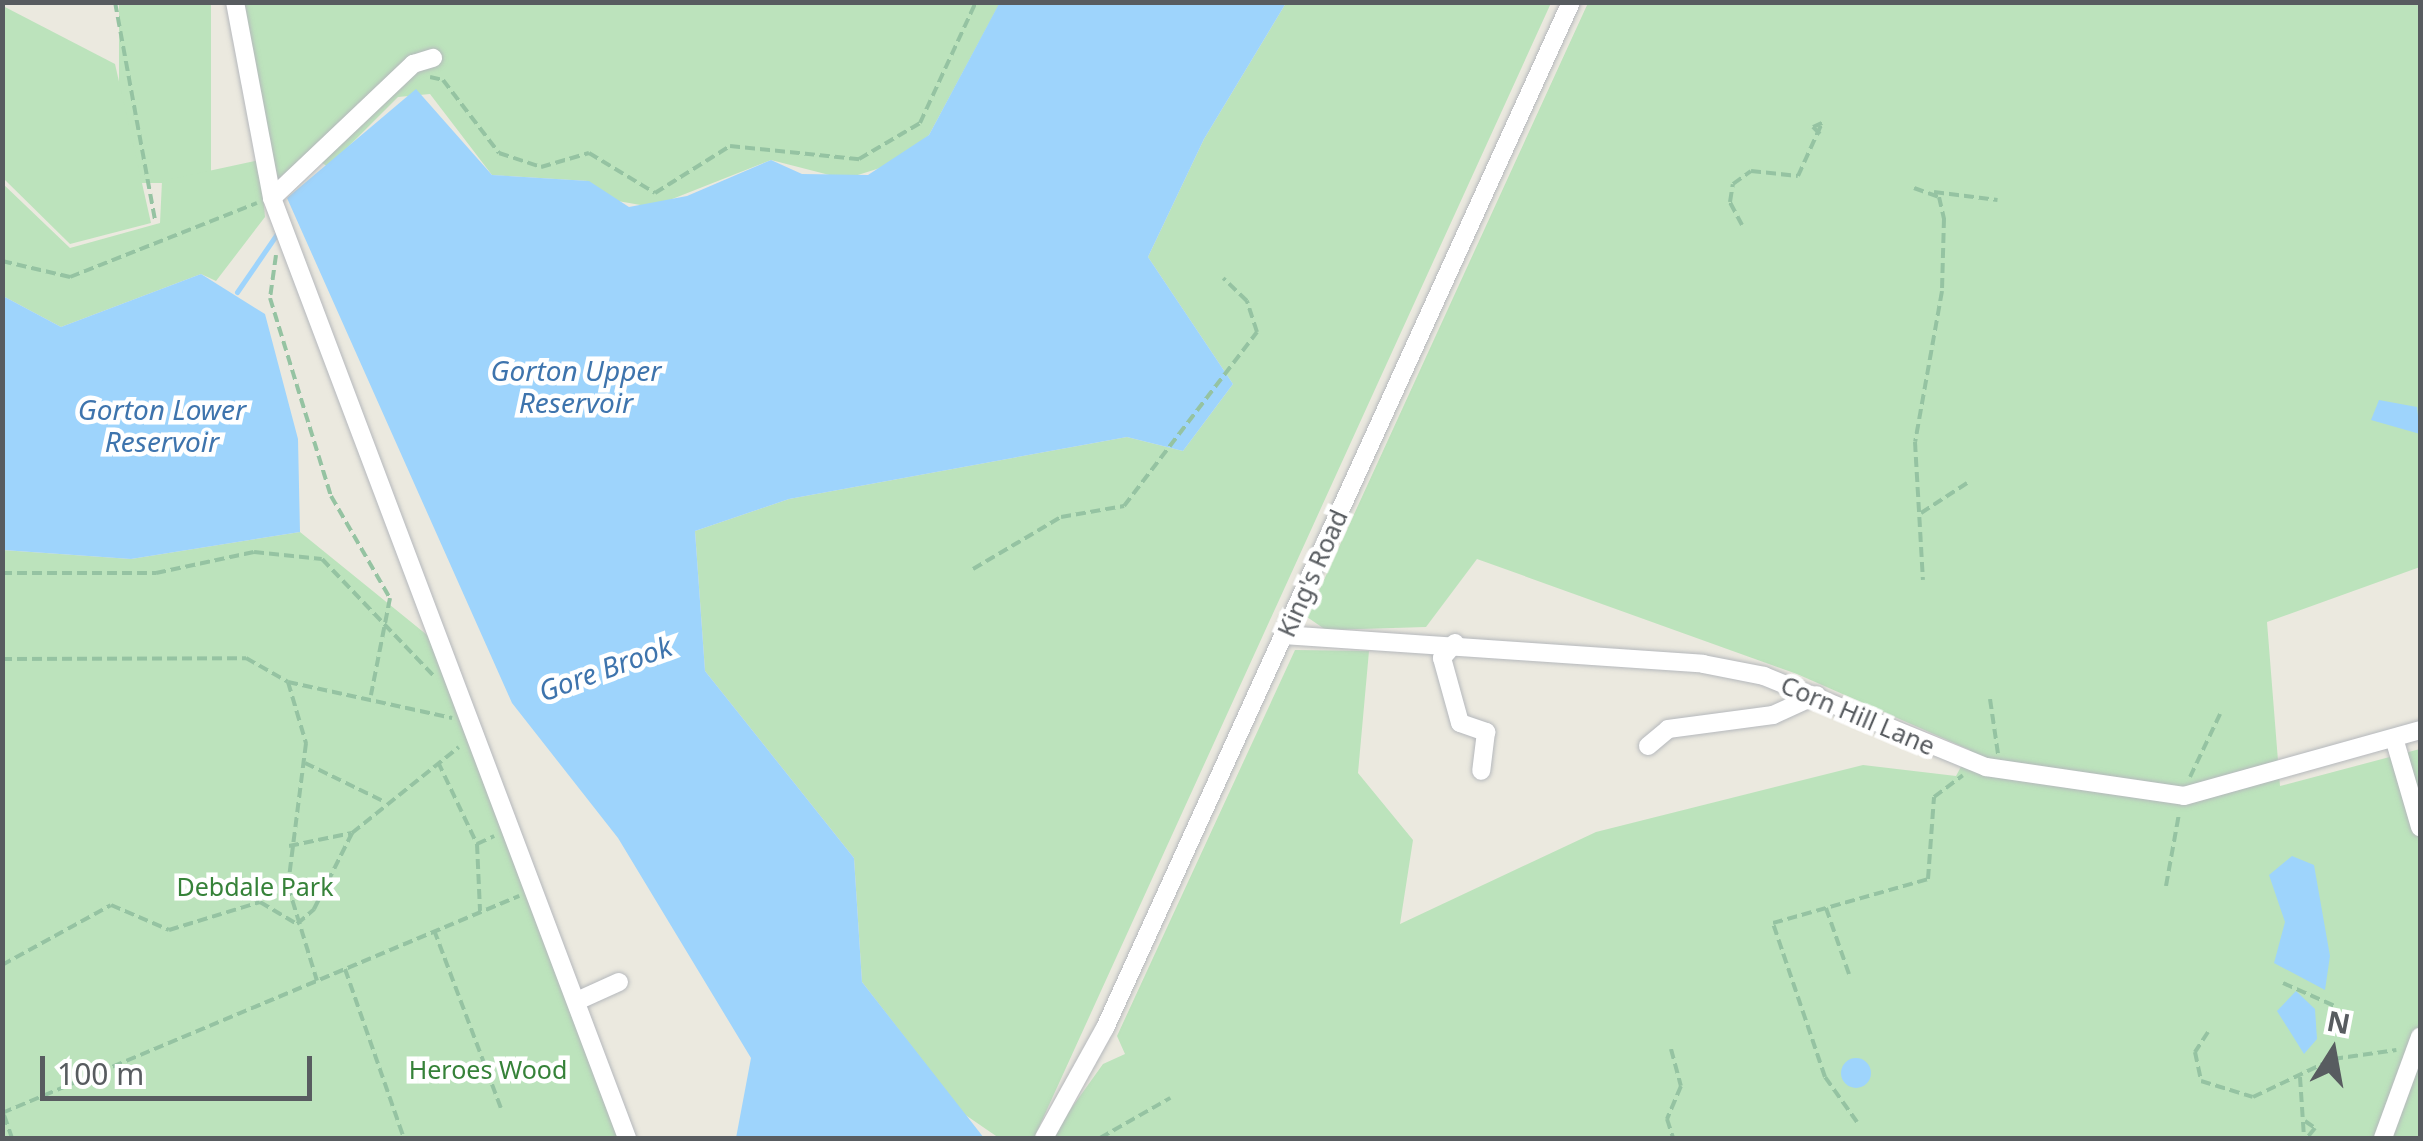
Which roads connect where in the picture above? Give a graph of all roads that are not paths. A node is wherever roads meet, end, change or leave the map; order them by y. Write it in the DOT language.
graph roads {
  1 [pos="235,2"];
  2 [pos="1571,2"];
  3 [pos="434,58"];
  4 [pos="275,206"];
  5 [pos="1283,635"];
  6 [pos="1455,643"];
  7 [pos="1817,695"];
  8 [pos="2420,730"];
  9 [pos="2394,738"];
  10 [pos="1648,746"];
  11 [pos="1481,771"];
  12 [pos="2420,827"];
  13 [pos="619,982"];
  14 [pos="577,1001"];
  15 [pos="2417,1039"];
  16 [pos="627,1138"];
  17 [pos="1044,1138"];
  18 [pos="2382,1138"];
  1 -- 4 [label="street"];
  2 -- 5 [label="street, King's Road"];
  3 -- 4 [label="street"];
  4 -- 14 [label="street"];
  5 -- 6 [label="street, Corn Hill Lane"];
  5 -- 17 [label="street, King's Road"];
  6 -- 7 [label="street, Corn Hill Lane"];
  6 -- 11 [label="street"];
  7 -- 9 [label="street, Corn Hill Lane"];
  7 -- 10 [label="street"];
  8 -- 9 [label="street, Corn Hill Lane"];
  9 -- 12 [label="street"];
  13 -- 14 [label="street"];
  14 -- 16 [label="street"];
  15 -- 18 [label="street"];
}
